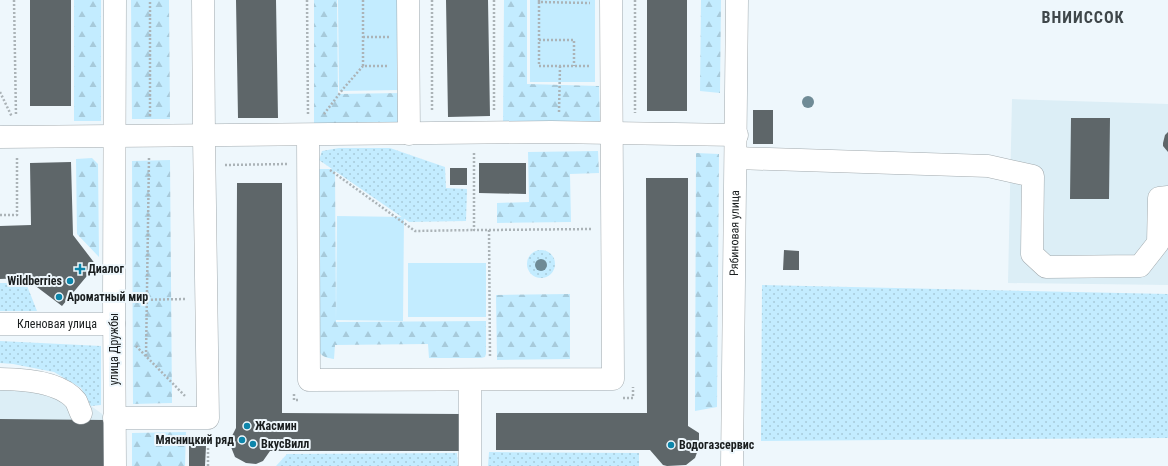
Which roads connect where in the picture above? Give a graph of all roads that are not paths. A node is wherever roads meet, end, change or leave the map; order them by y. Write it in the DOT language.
graph roads {
  1 [pos="115,0"];
  2 [pos="203,0"];
  3 [pos="408,0"];
  4 [pos="738,0"];
  5 [pos="611,2"];
  6 [pos="314,127"];
  7 [pos="612,133"];
  8 [pos="409,134"];
  9 [pos="737,134"];
  10 [pos="115,136"];
  11 [pos="204,136"];
  12 [pos="0,137"];
  13 [pos="736,158"];
  14 [pos="1168,197"];
  15 [pos="0,324"];
  16 [pos="114,324"];
  17 [pos="0,379"];
  18 [pos="470,380"];
  19 [pos="81,413"];
  20 [pos="114,418"];
  21 [pos="115,466"];
  22 [pos="470,466"];
  23 [pos="732,466"];
  1 -- 10 [label="street, улица Дружбы"];
  2 -- 11 [label="street"];
  3 -- 8 [label="street"];
  4 -- 9 [label="street, Рябиновая улица"];
  5 -- 7 [label="street"];
  6 -- 8 [label="street"];
  6 -- 11 [label="street"];
  6 -- 18 [label="street"];
  7 -- 8 [label="street"];
  7 -- 9 [label="street"];
  7 -- 18 [label="street"];
  9 -- 13 [label="street, Рябиновая улица"];
  10 -- 11 [label="street"];
  10 -- 12 [label="street"];
  10 -- 16 [label="street, улица Дружбы"];
  11 -- 20 [label="street"];
  13 -- 14 [label="street"];
  13 -- 23 [label="street, Рябиновая улица"];
  15 -- 16 [label="street, Кленовая улица"];
  16 -- 20 [label="street, улица Дружбы"];
  17 -- 19 [label="street"];
  18 -- 22 [label="street"];
  20 -- 21 [label="street, улица Дружбы"];
}
